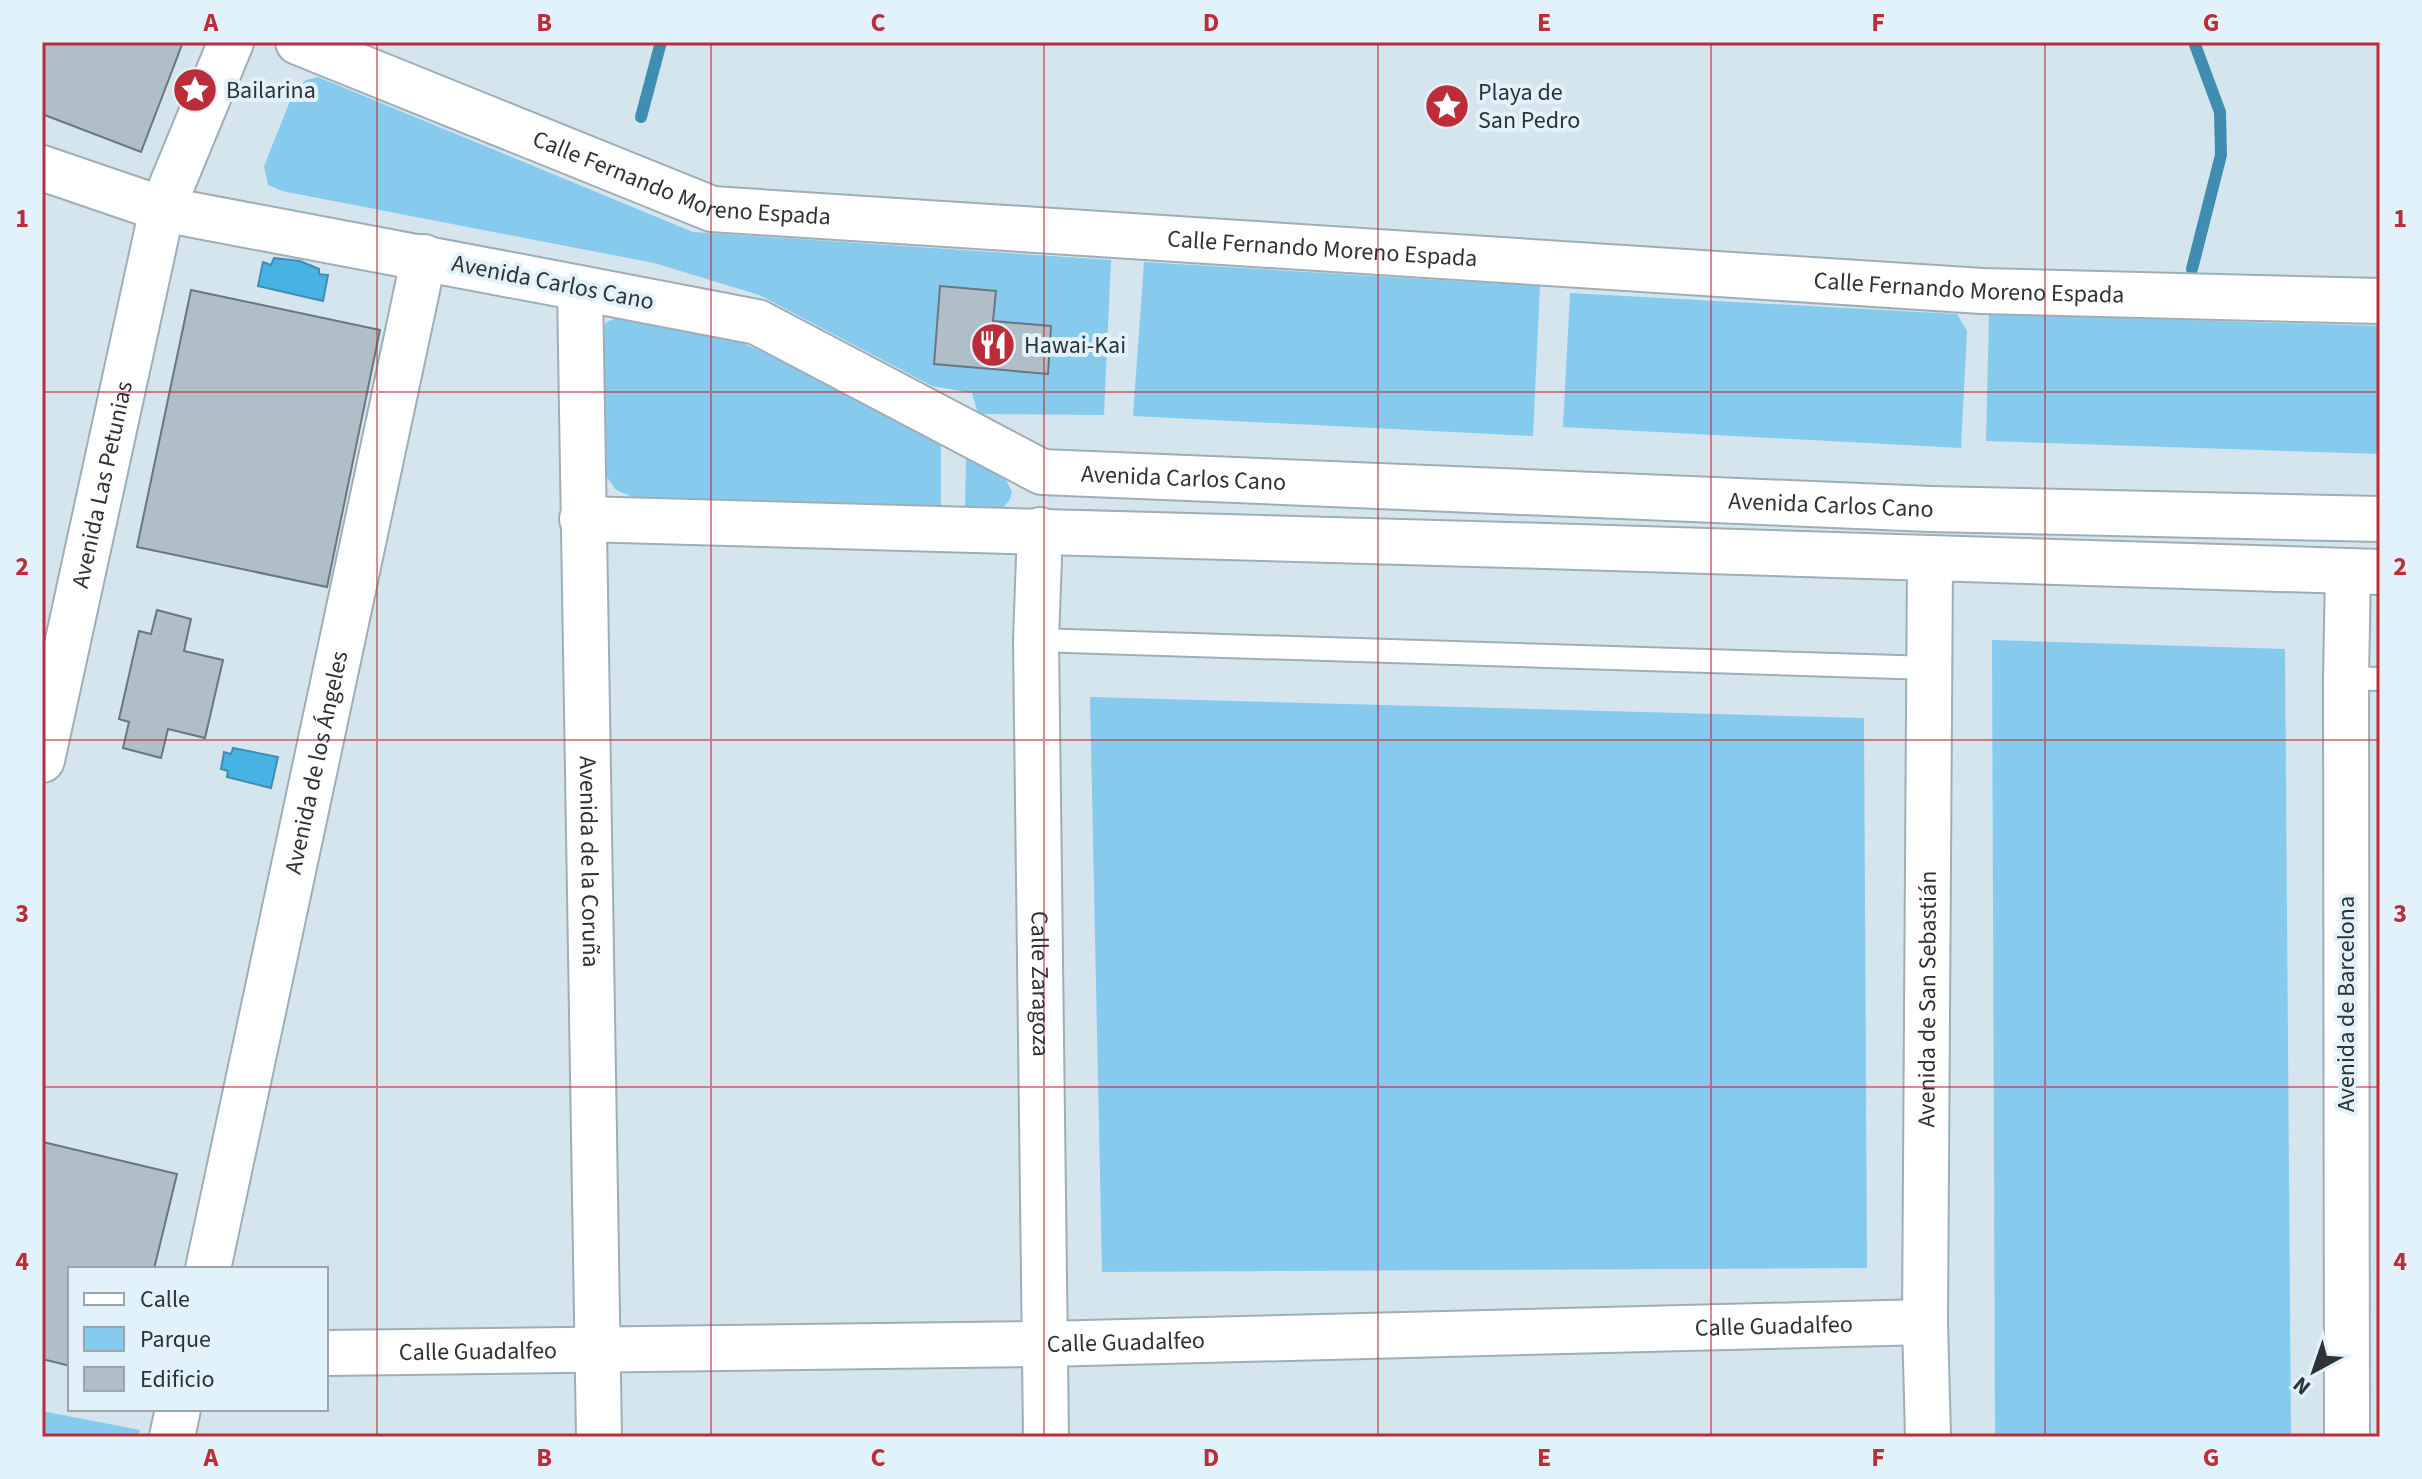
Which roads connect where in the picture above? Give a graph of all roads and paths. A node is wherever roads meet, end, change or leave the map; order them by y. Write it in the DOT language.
graph roads {
  1 [pos="231,42"];
  2 [pos="298,42"];
  3 [pos="42,168"];
  4 [pos="162,209"];
  5 [pos="424,257"];
  6 [pos="580,288"];
  7 [pos="2380,301"];
  8 [pos="582,519"];
  9 [pos="2380,519"];
  10 [pos="1040,530"];
  11 [pos="1930,560"];
  12 [pos="2364,571"];
  13 [pos="1036,640"];
  14 [pos="1930,668"];
  15 [pos="2363,678"];
  16 [pos="42,760"];
  17 [pos="208,1267"];
  18 [pos="1925,1322"];
  19 [pos="2363,1329"];
  20 [pos="1045,1344"];
  21 [pos="598,1348"];
  22 [pos="328,1353"];
  23 [pos="178,1411"];
  24 [pos="172,1437"];
  25 [pos="599,1437"];
  26 [pos="1046,1437"];
  27 [pos="1928,1437"];
  28 [pos="2347,1437"];
  1 -- 4 [label="street, Avenida Las Petunias"];
  2 -- 7 [label="street, Calle Fernando Moreno Espada"];
  3 -- 4 [label="street, Avenida Carlos Cano"];
  4 -- 5 [label="street, Avenida Carlos Cano"];
  4 -- 16 [label="street, Avenida Las Petunias"];
  5 -- 6 [label="street, Avenida Carlos Cano"];
  5 -- 17 [label="street, Avenida de los Ángeles"];
  6 -- 8 [label="street, Avenida de la Coruña"];
  6 -- 9 [label="street, Avenida Carlos Cano"];
  8 -- 10 [label="street"];
  8 -- 21 [label="street, Avenida de la Coruña"];
  10 -- 11 [label="street"];
  10 -- 13 [label="street, Calle Zaragoza"];
  11 -- 12 [label="street"];
  11 -- 14 [label="street, Avenida de San Sebastián"];
  12 -- 15 [label="street, Avenida de Barcelona"];
  13 -- 14 [label="lane"];
  13 -- 20 [label="street, Calle Zaragoza"];
  14 -- 18 [label="street, Avenida de San Sebastián"];
  15 -- 19 [label="street, Avenida de Barcelona"];
  18 -- 20 [label="street, Calle Guadalfeo"];
  18 -- 27 [label="street, Avenida de San Sebastián"];
  19 -- 28 [label="street, Avenida de Barcelona"];
  20 -- 21 [label="street, Calle Guadalfeo"];
  20 -- 26 [label="street, Calle Zaragoza"];
  21 -- 22 [label="street, Calle Guadalfeo"];
  21 -- 25 [label="street, Avenida de la Coruña"];
  23 -- 24 [label="street"];
}
